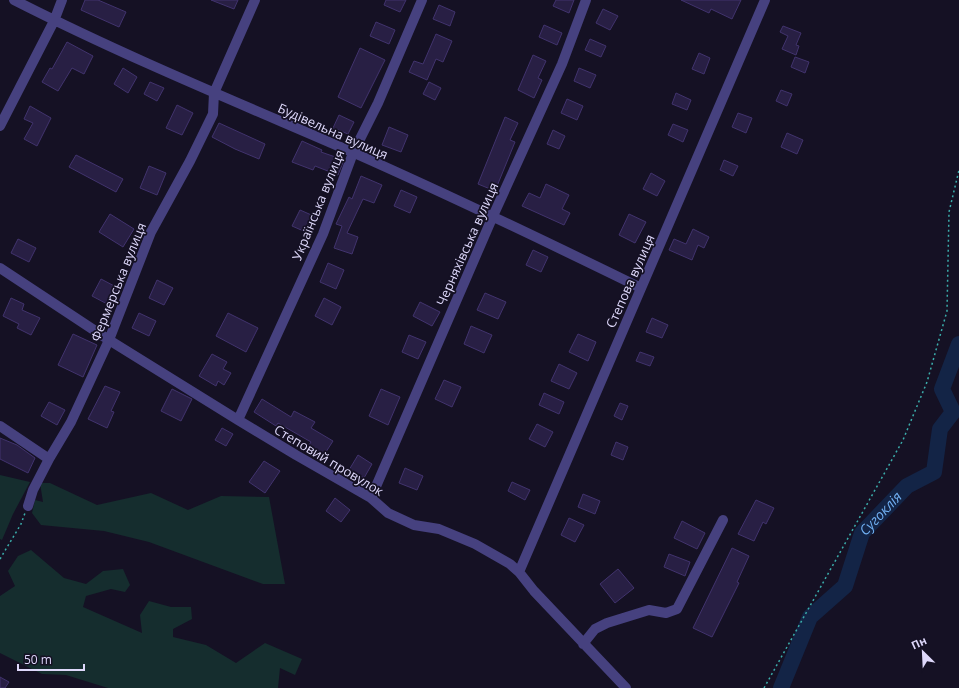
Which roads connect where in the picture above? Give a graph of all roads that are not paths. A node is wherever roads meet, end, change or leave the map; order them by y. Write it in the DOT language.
graph roads {
  1 [pos="14,0"];
  2 [pos="62,0"];
  3 [pos="255,0"];
  4 [pos="422,0"];
  5 [pos="586,0"];
  6 [pos="765,0"];
  7 [pos="54,21"];
  8 [pos="214,93"];
  9 [pos="0,126"];
  10 [pos="353,153"];
  11 [pos="493,216"];
  12 [pos="0,268"];
  13 [pos="641,288"];
  14 [pos="110,340"];
  15 [pos="238,420"];
  16 [pos="0,426"];
  17 [pos="49,460"];
  18 [pos="371,498"];
  19 [pos="28,506"];
  20 [pos="723,520"];
  21 [pos="519,572"];
  22 [pos="584,644"];
  23 [pos="626,688"];
  1 -- 7 [label="street, Будівельна вулиця"];
  2 -- 7 [label="street"];
  3 -- 8 [label="street, Фермерська вулиця"];
  4 -- 10 [label="street, Українська вулиця"];
  5 -- 11 [label="street, Черняхівська вулиця"];
  6 -- 13 [label="street, Степова вулиця"];
  7 -- 8 [label="street, Будівельна вулиця"];
  7 -- 9 [label="street"];
  8 -- 10 [label="street, Будівельна вулиця"];
  8 -- 14 [label="street, Фермерська вулиця"];
  10 -- 11 [label="street, Будівельна вулиця"];
  10 -- 15 [label="street, Українська вулиця"];
  11 -- 13 [label="street, Будівельна вулиця"];
  11 -- 18 [label="street, Черняхівська вулиця"];
  12 -- 14 [label="street, Степовий провулок"];
  13 -- 21 [label="street, Степова вулиця"];
  14 -- 15 [label="street, Степовий провулок"];
  14 -- 17 [label="street, Фермерська вулиця"];
  15 -- 18 [label="street, Степовий провулок"];
  16 -- 17 [label="street"];
  17 -- 19 [label="street, Фермерська вулиця"];
  18 -- 21 [label="street, Степовий провулок"];
  20 -- 22 [label="street"];
  21 -- 22 [label="street, Степовий провулок"];
  22 -- 23 [label="street, Степовий провулок"];
}
